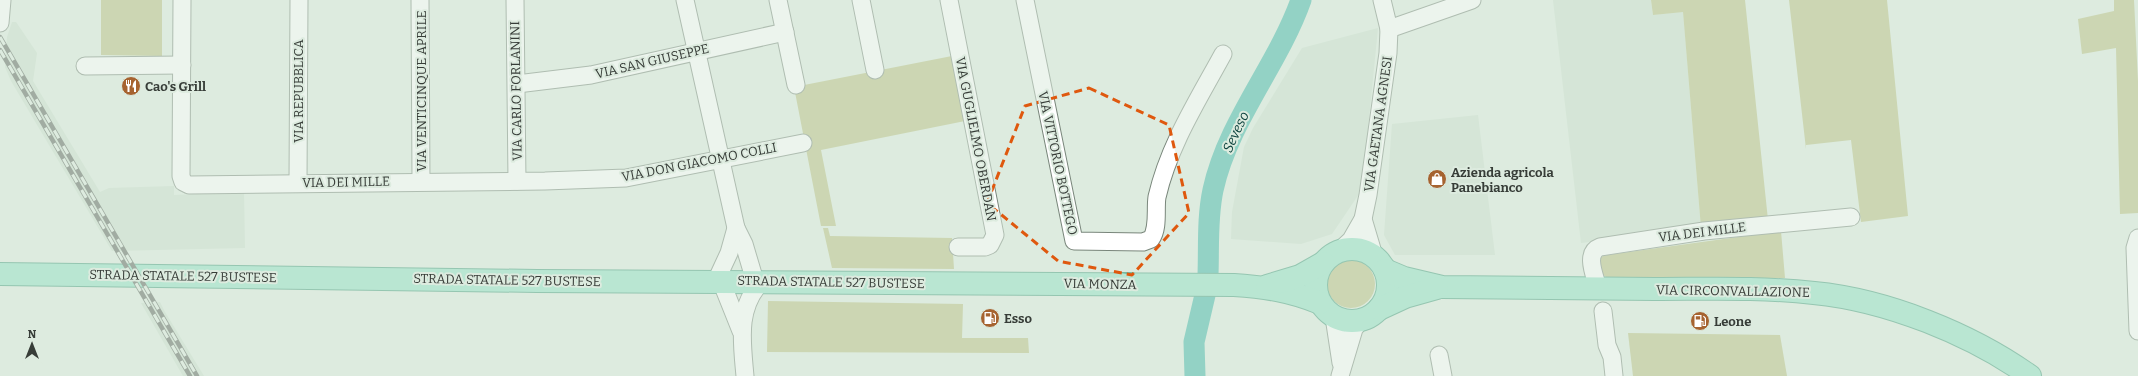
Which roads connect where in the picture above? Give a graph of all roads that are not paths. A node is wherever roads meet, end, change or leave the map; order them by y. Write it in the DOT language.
graph roads {
  1 [pos="2,0"];
  2 [pos="182,0"];
  3 [pos="298,0"];
  4 [pos="420,0"];
  5 [pos="515,0"];
  6 [pos="685,0"];
  7 [pos="778,0"];
  8 [pos="862,0"];
  9 [pos="949,0"];
  10 [pos="1025,0"];
  11 [pos="1472,0"];
  12 [pos="1381,2"];
  13 [pos="0,23"];
  14 [pos="1389,29"];
  15 [pos="785,32"];
  16 [pos="696,51"];
  17 [pos="1223,54"];
  18 [pos="182,65"];
  19 [pos="85,66"];
  20 [pos="875,70"];
  21 [pos="517,84"];
  22 [pos="796,85"];
  23 [pos="802,143"];
  24 [pos="720,159"];
  25 [pos="421,181"];
  26 [pos="500,181"];
  27 [pos="517,181"];
  28 [pos="298,182"];
  29 [pos="1851,217"];
  30 [pos="1363,219"];
  31 [pos="736,228"];
  32 [pos="2137,243"];
  33 [pos="958,247"];
  34 [pos="1330,257"];
  35 [pos="1379,263"];
  36 [pos="0,274"];
  37 [pos="718,281"];
  38 [pos="758,281"];
  39 [pos="1015,284"];
  40 [pos="1264,287"];
  41 [pos="1442,287"];
  42 [pos="1598,288"];
  43 [pos="1379,309"];
  44 [pos="1327,310"];
  45 [pos="1603,311"];
  46 [pos="1360,321"];
  47 [pos="2138,331"];
  48 [pos="741,332"];
  49 [pos="1439,355"];
  50 [pos="1341,371"];
  51 [pos="745,376"];
  52 [pos="1443,376"];
  53 [pos="1614,376"];
  54 [pos="2030,376"];
  1 -- 13 [label="street"];
  2 -- 18 [label="street"];
  3 -- 28 [label="street, VIA REPUBBLICA"];
  4 -- 25 [label="street, VIA VENTICINQUE APRILE"];
  5 -- 21 [label="street, VIA CARLO FORLANINI"];
  6 -- 16 [label="street"];
  7 -- 15 [label="street"];
  8 -- 20 [label="street"];
  9 -- 33 [label="street, VIA GUGLIELMO OBERDAN"];
  10 -- 17 [label="street, VIA VITTORIO BOTTEGO"];
  11 -- 14 [label="street"];
  12 -- 14 [label="street"];
  14 -- 30 [label="street, VIA GAETANA AGNESI"];
  15 -- 16 [label="street, VIA SAN GIUSEPPE"];
  15 -- 22 [label="street"];
  16 -- 21 [label="street, VIA SAN GIUSEPPE"];
  16 -- 24 [label="street"];
  18 -- 19 [label="street"];
  18 -- 28 [label="street, VIA DEI MILLE"];
  21 -- 27 [label="street, VIA CARLO FORLANINI"];
  23 -- 24 [label="street, VIA DON GIACOMO COLLI"];
  24 -- 27 [label="street, VIA DON GIACOMO COLLI"];
  24 -- 31 [label="street"];
  25 -- 26 [label="street, VIA DEI MILLE"];
  25 -- 28 [label="street, VIA DEI MILLE"];
  26 -- 27 [label="street, VIA DON GIACOMO COLLI"];
  29 -- 42 [label="street, VIA DEI MILLE"];
  30 -- 34 [label="street, VIA GAETANA AGNESI"];
  30 -- 35 [label="street, VIA GAETANA AGNESI"];
  31 -- 37 [label="street"];
  31 -- 38 [label="street"];
  32 -- 47 [label="street"];
  34 -- 35 [label="main road"];
  34 -- 40 [label="main road"];
  34 -- 44 [label="main road"];
  35 -- 41 [label="main road, VIA CIRCONVALLAZIONE"];
  35 -- 43 [label="main road"];
  36 -- 37 [label="main road, STRADA STATALE 527 BUSTESE"];
  37 -- 38 [label="main road, STRADA STATALE 527 BUSTESE"];
  37 -- 48 [label="street"];
  38 -- 39 [label="main road, STRADA STATALE 527 BUSTESE"];
  38 -- 48 [label="street"];
  39 -- 40 [label="main road, VIA MONZA"];
  40 -- 44 [label="main road"];
  41 -- 42 [label="main road, VIA CIRCONVALLAZIONE"];
  41 -- 43 [label="main road, VIA CIRCONVALLAZIONE"];
  42 -- 54 [label="main road, VIA CIRCONVALLAZIONE"];
  43 -- 46 [label="main road"];
  44 -- 46 [label="main road"];
  44 -- 50 [label="street"];
  45 -- 53 [label="street"];
  46 -- 50 [label="street"];
  48 -- 51 [label="street"];
  49 -- 52 [label="street"];
}
